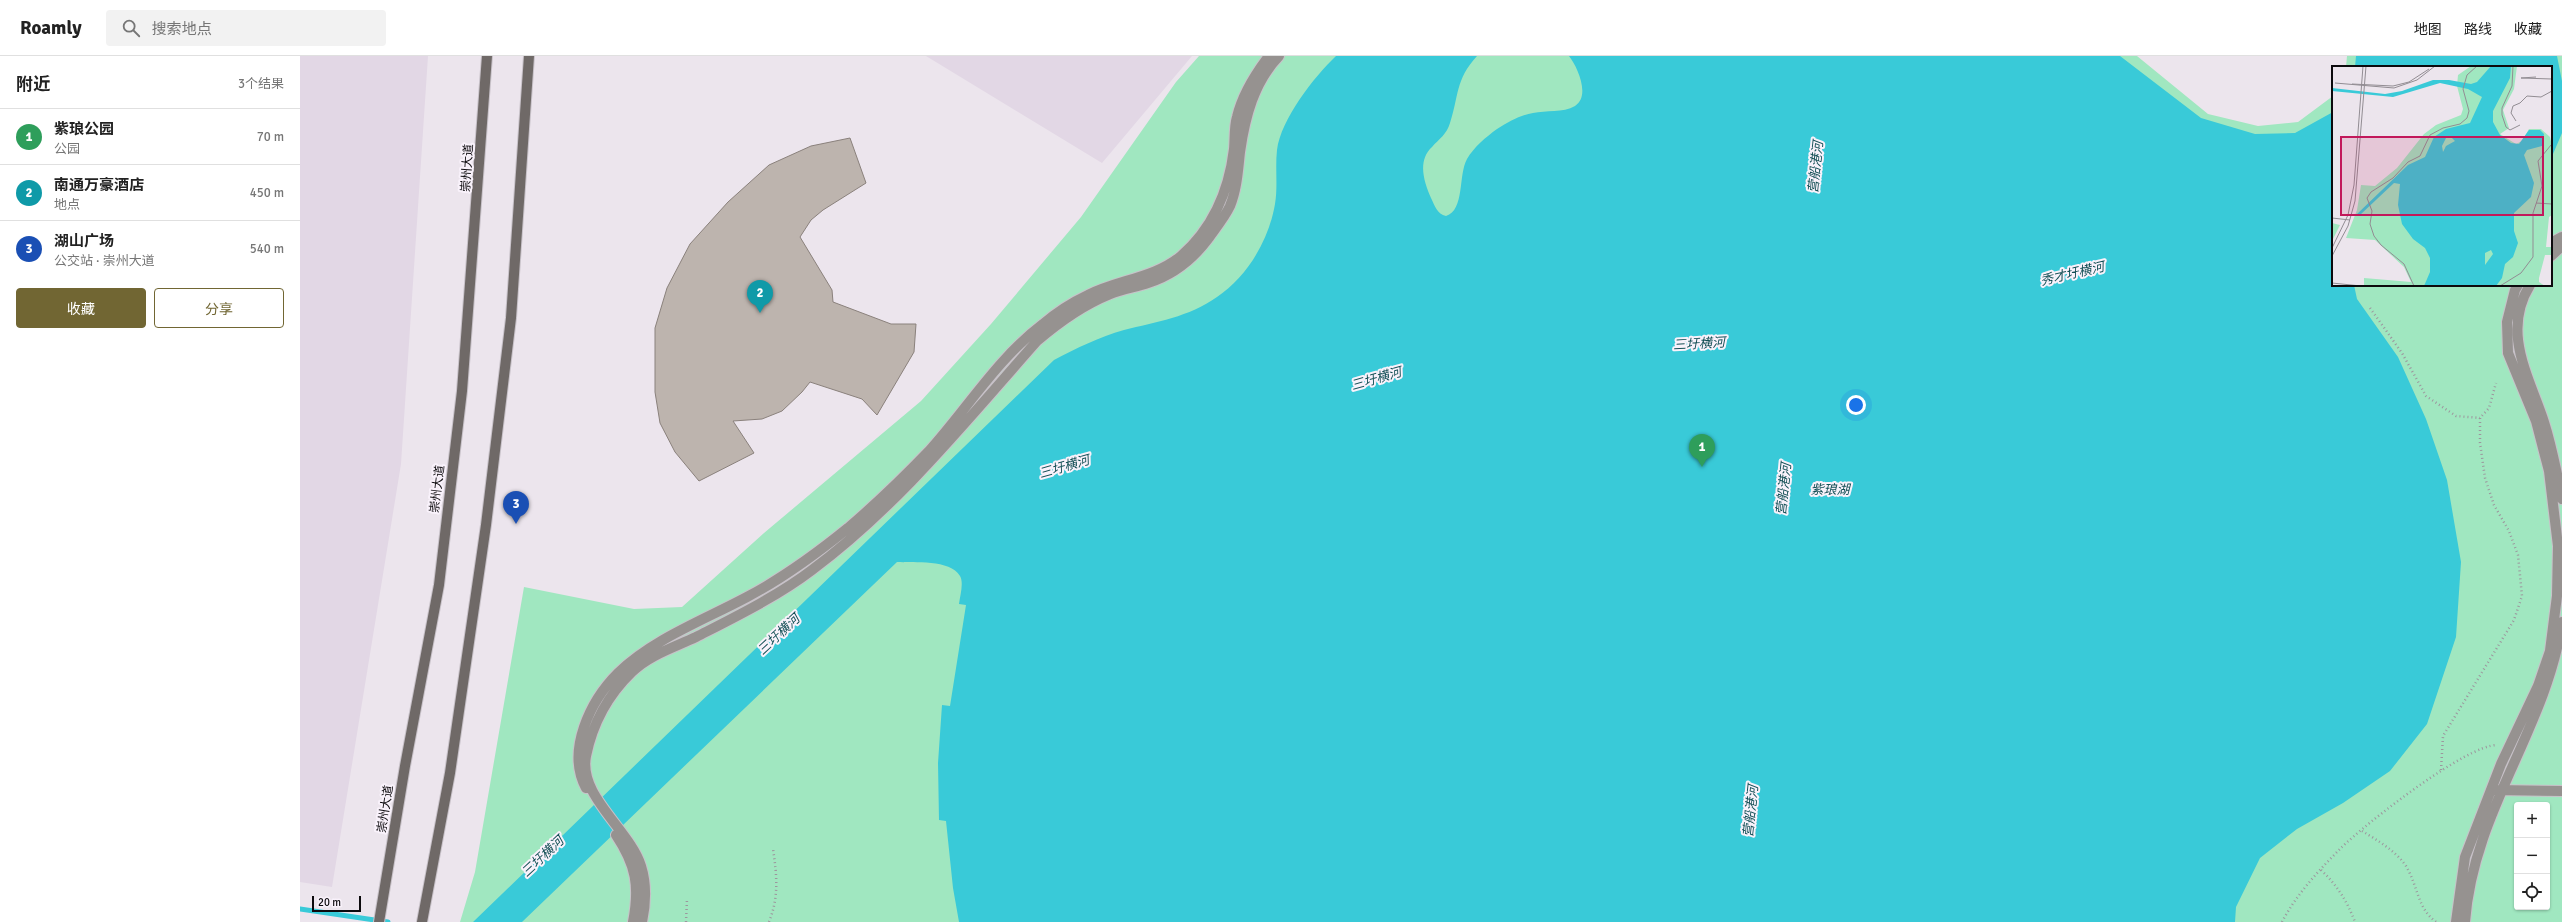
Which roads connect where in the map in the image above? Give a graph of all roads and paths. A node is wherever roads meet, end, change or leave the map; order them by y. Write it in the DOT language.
graph roads {
  1 [pos="487,56"];
  2 [pos="529,56"];
  3 [pos="1269,56"];
  4 [pos="1279,56"];
  5 [pos="2562,237"];
  6 [pos="2552,242"];
  7 [pos="2562,246"];
  8 [pos="2552,255"];
  9 [pos="2517,286"];
  10 [pos="2529,286"];
  11 [pos="2370,308"];
  12 [pos="2496,383"];
  13 [pos="2480,418"];
  14 [pos="2562,499"];
  15 [pos="2562,622"];
  16 [pos="2510,746"];
  17 [pos="2441,770"];
  18 [pos="2562,785"];
  19 [pos="2498,787"];
  20 [pos="2562,791"];
  21 [pos="591,792"];
  22 [pos="2362,831"];
  23 [pos="622,839"];
  24 [pos="773,849"];
  25 [pos="2321,870"];
  26 [pos="687,899"];
  27 [pos="380,922"];
  28 [pos="422,922"];
  29 [pos="633,922"];
  30 [pos="642,922"];
  31 [pos="686,922"];
  32 [pos="769,922"];
  33 [pos="2282,922"];
  34 [pos="2355,922"];
  35 [pos="2436,922"];
  36 [pos="2456,922"];
  37 [pos="2465,922"];
  1 -- 27 [label="main road, 崇州大道"];
  2 -- 28 [label="main road"];
  3 -- 21 [label="street"];
  4 -- 21 [label="street"];
  5 -- 6 [label="street"];
  7 -- 8 [label="street"];
  9 -- 16 [label="street"];
  10 -- 14 [label="street"];
  11 -- 13 [label="path"];
  12 -- 13 [label="path"];
  13 -- 17 [label="path"];
  15 -- 19 [label="street"];
  16 -- 19 [label="street"];
  16 -- 22 [label="path"];
  18 -- 19 [label="street"];
  19 -- 20 [label="street"];
  19 -- 36 [label="street"];
  19 -- 37 [label="street"];
  21 -- 23 [label="street"];
  22 -- 25 [label="path"];
  22 -- 35 [label="path"];
  23 -- 29 [label="street"];
  23 -- 30 [label="street"];
  24 -- 32 [label="path"];
  25 -- 33 [label="path"];
  25 -- 34 [label="path"];
  26 -- 31 [label="path"];
}
